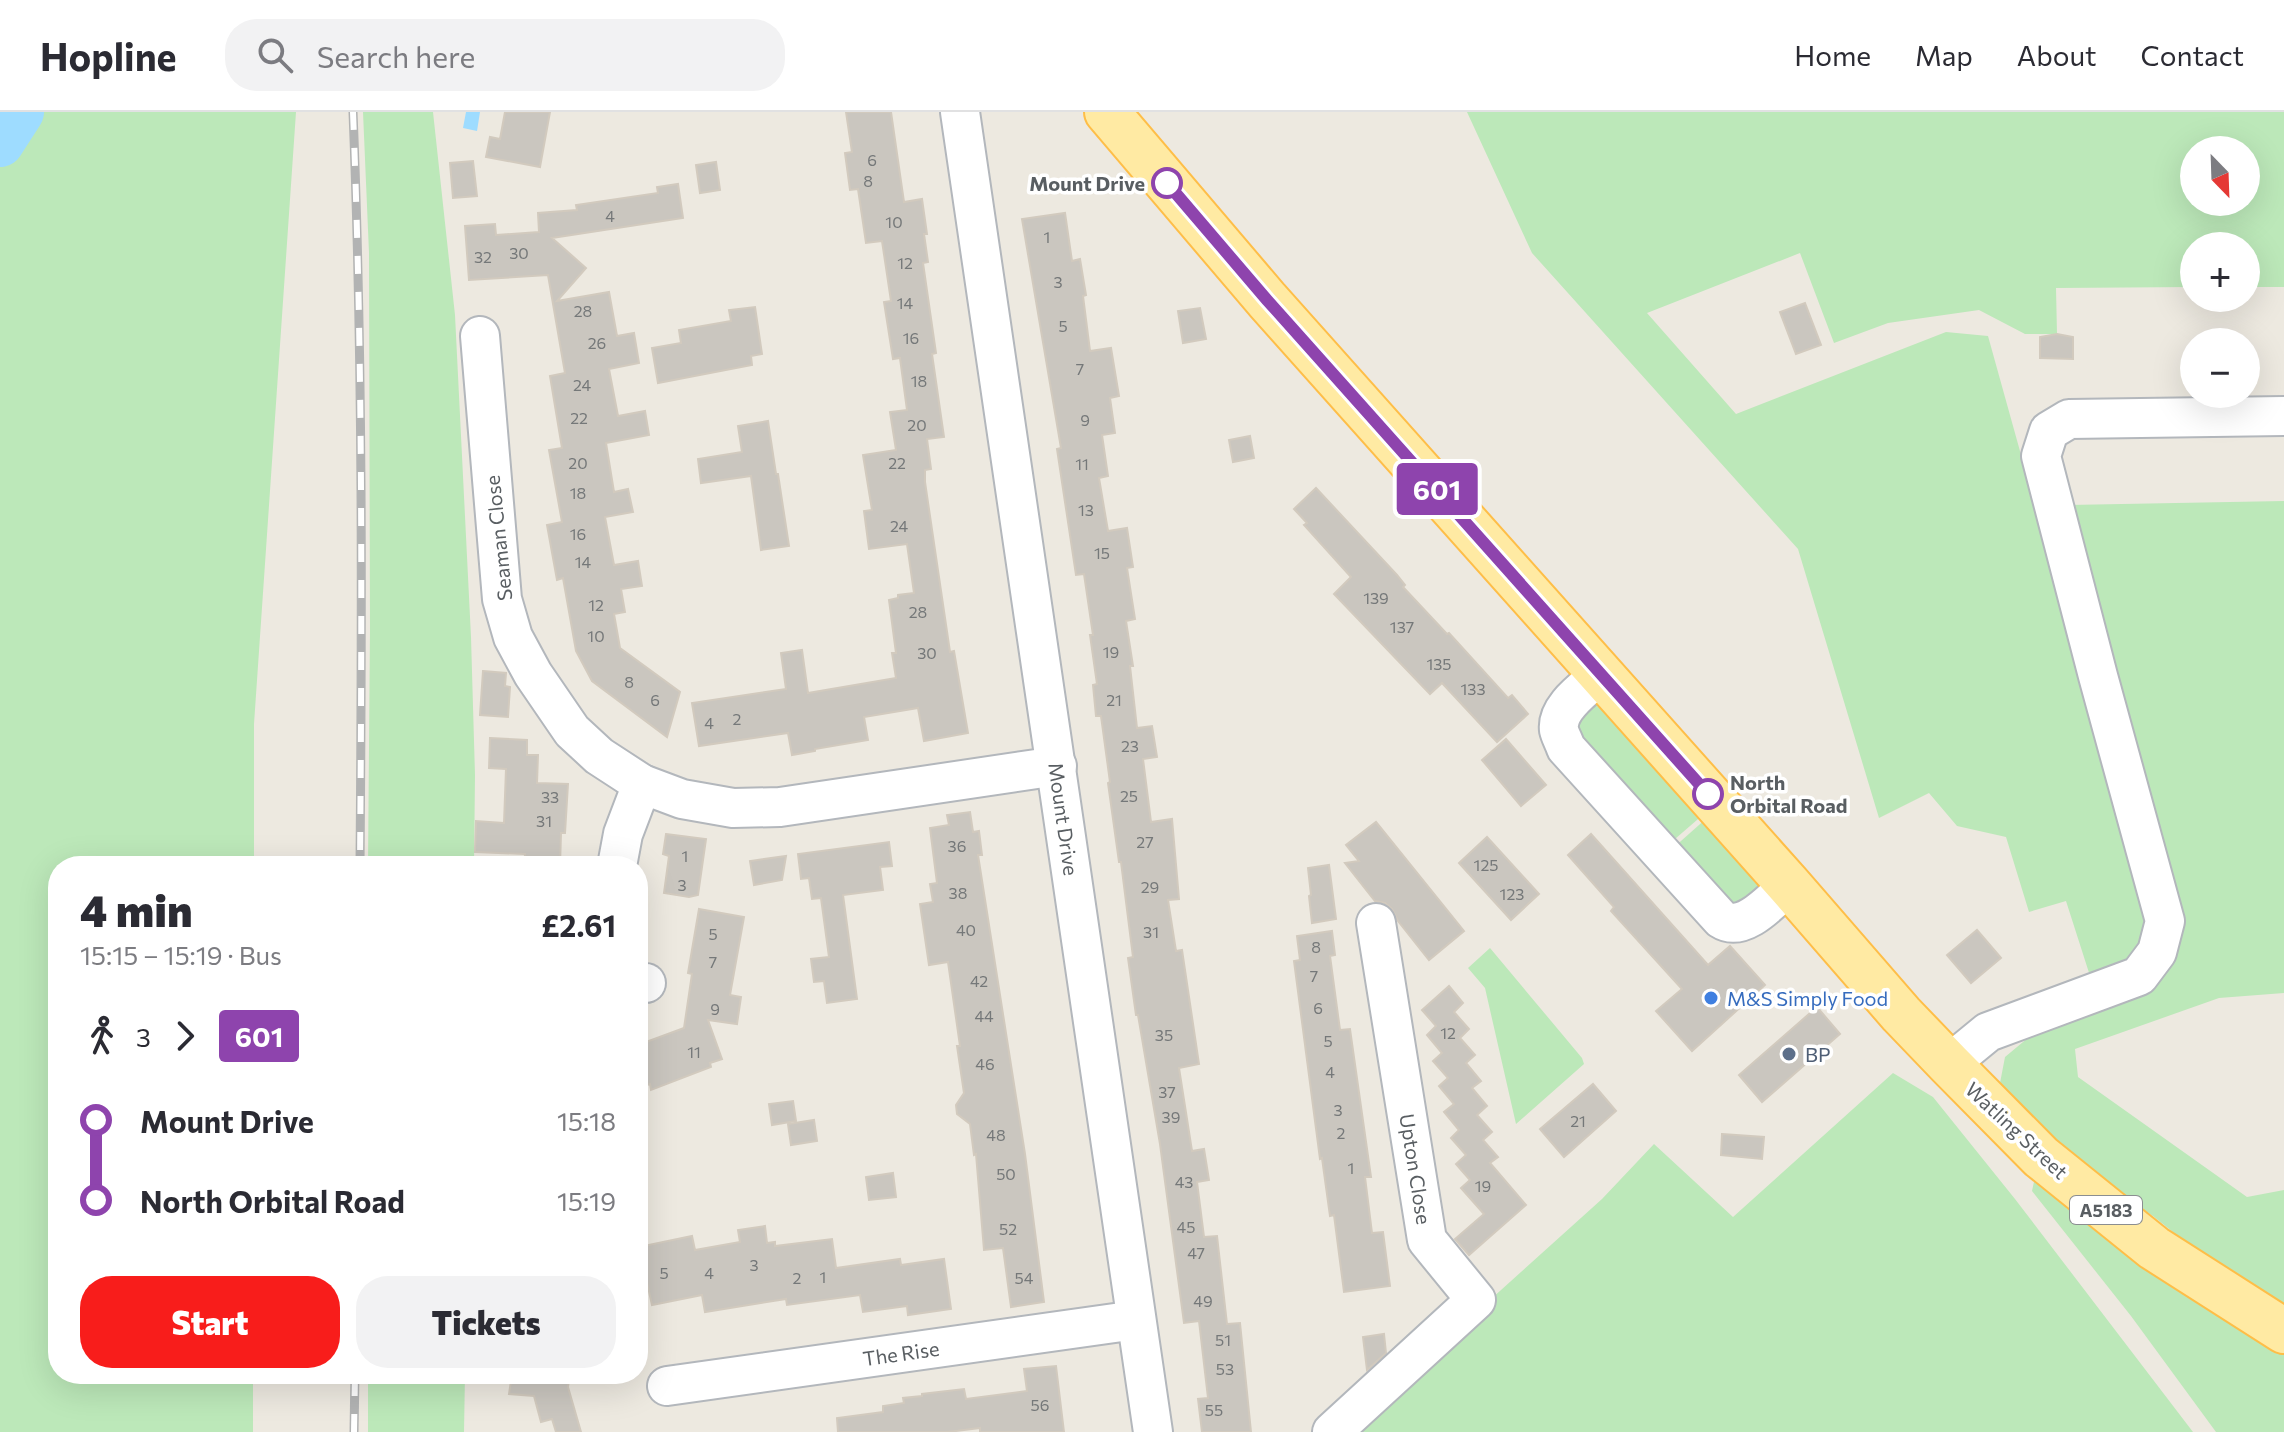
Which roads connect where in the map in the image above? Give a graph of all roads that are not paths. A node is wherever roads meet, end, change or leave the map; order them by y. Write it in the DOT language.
graph roads {
  1 [pos="960,112"];
  2 [pos="1107,112"];
  3 [pos="480,336"];
  4 [pos="2284,416"];
  5 [pos="1600,675"];
  6 [pos="1057,766"];
  7 [pos="642,784"];
  8 [pos="619,856"];
  9 [pos="1789,885"];
  10 [pos="1376,923"];
  11 [pos="1949,1064"];
  12 [pos="1136,1320"];
  13 [pos="2284,1331"];
  14 [pos="667,1386"];
  15 [pos="1153,1432"];
  16 [pos="1332,1432"];
  1 -- 6 [label="street, Mount Drive"];
  2 -- 5 [label="main road, Watling Street / A5183"];
  3 -- 7 [label="street, Seaman Close"];
  4 -- 11 [label="street"];
  5 -- 9 [label="main road, Watling Street / A5183"];
  5 -- 9 [label="street"];
  6 -- 7 [label="street, Seaman Close"];
  6 -- 12 [label="street, Mount Drive"];
  7 -- 8 [label="street"];
  9 -- 11 [label="main road, Watling Street / A5183"];
  10 -- 16 [label="street, Upton Close"];
  11 -- 13 [label="main road, Watling Street / A5183"];
  12 -- 14 [label="street, The Rise"];
  12 -- 15 [label="street, Mount Drive"];
}
